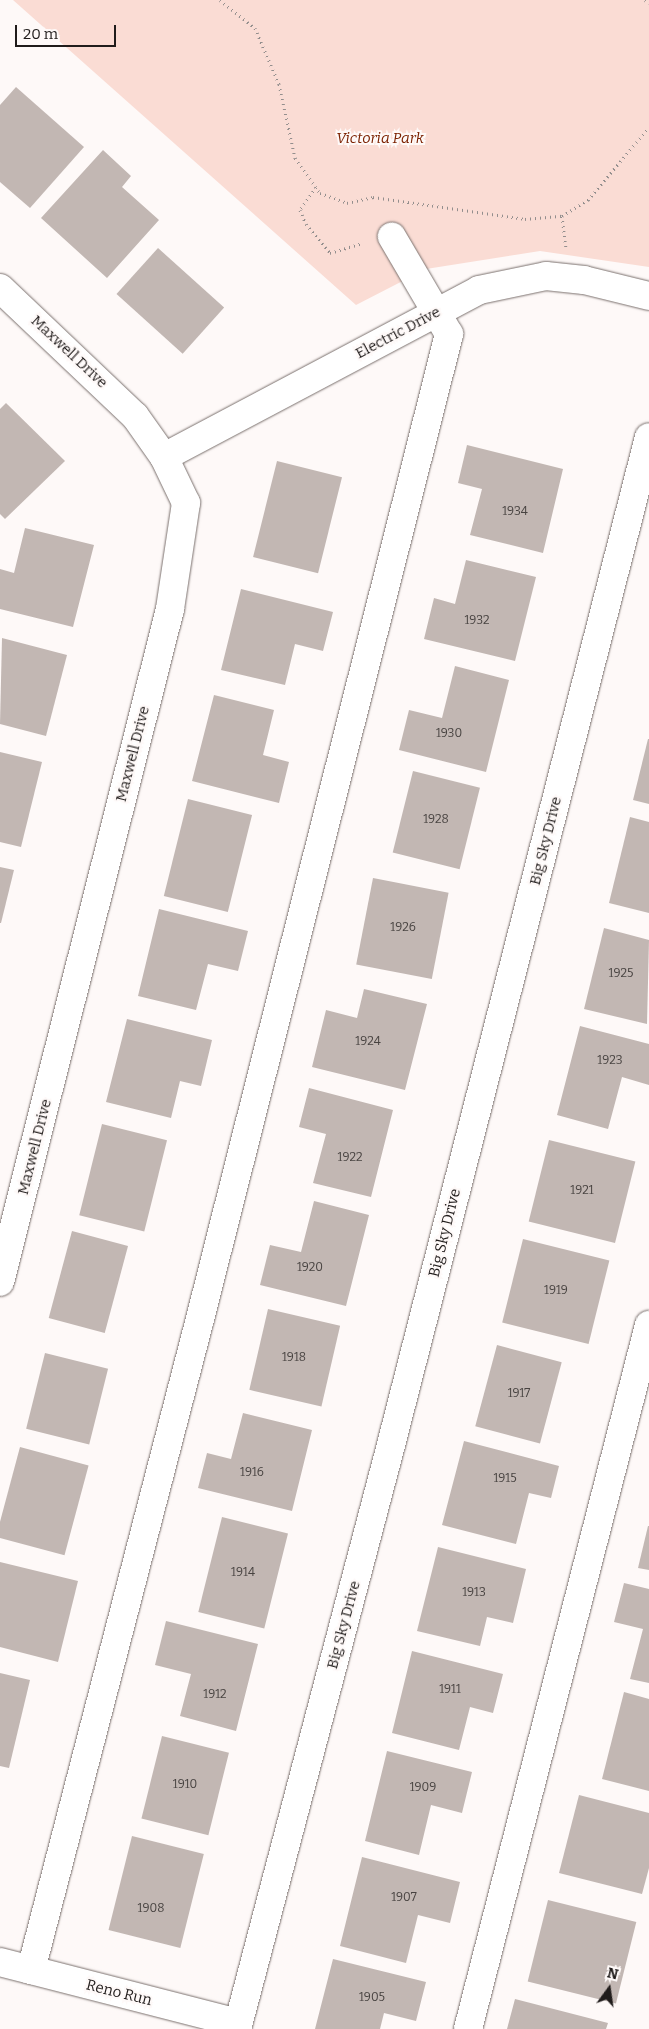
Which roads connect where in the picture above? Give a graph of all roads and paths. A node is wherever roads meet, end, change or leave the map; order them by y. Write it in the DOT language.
graph roads {
  1 [pos="220,0"];
  2 [pos="645,0"];
  3 [pos="649,3"];
  4 [pos="649,127"];
  5 [pos="316,186"];
  6 [pos="562,216"];
  7 [pos="392,237"];
  8 [pos="567,250"];
  9 [pos="0,288"];
  10 [pos="649,296"];
  11 [pos="437,312"];
  12 [pos="649,437"];
  13 [pos="164,457"];
  14 [pos="0,1282"];
  15 [pos="649,1325"];
  16 [pos="0,1962"];
  17 [pos="31,1970"];
  18 [pos="238,2026"];
  19 [pos="468,2029"];
  1 -- 5 [label="path"];
  2 -- 3 [label="path"];
  4 -- 6 [label="path"];
  5 -- 6 [label="path"];
  5 -- 7 [label="path"];
  6 -- 8 [label="path"];
  7 -- 11 [label="street"];
  9 -- 13 [label="street, Maxwell Drive"];
  10 -- 11 [label="street, Electric Drive"];
  11 -- 13 [label="street, Electric Drive"];
  11 -- 17 [label="street"];
  12 -- 18 [label="street, Big Sky Drive"];
  13 -- 14 [label="street, Maxwell Drive"];
  15 -- 19 [label="street"];
  16 -- 17 [label="street, Reno Run"];
  17 -- 18 [label="street, Reno Run"];
}
